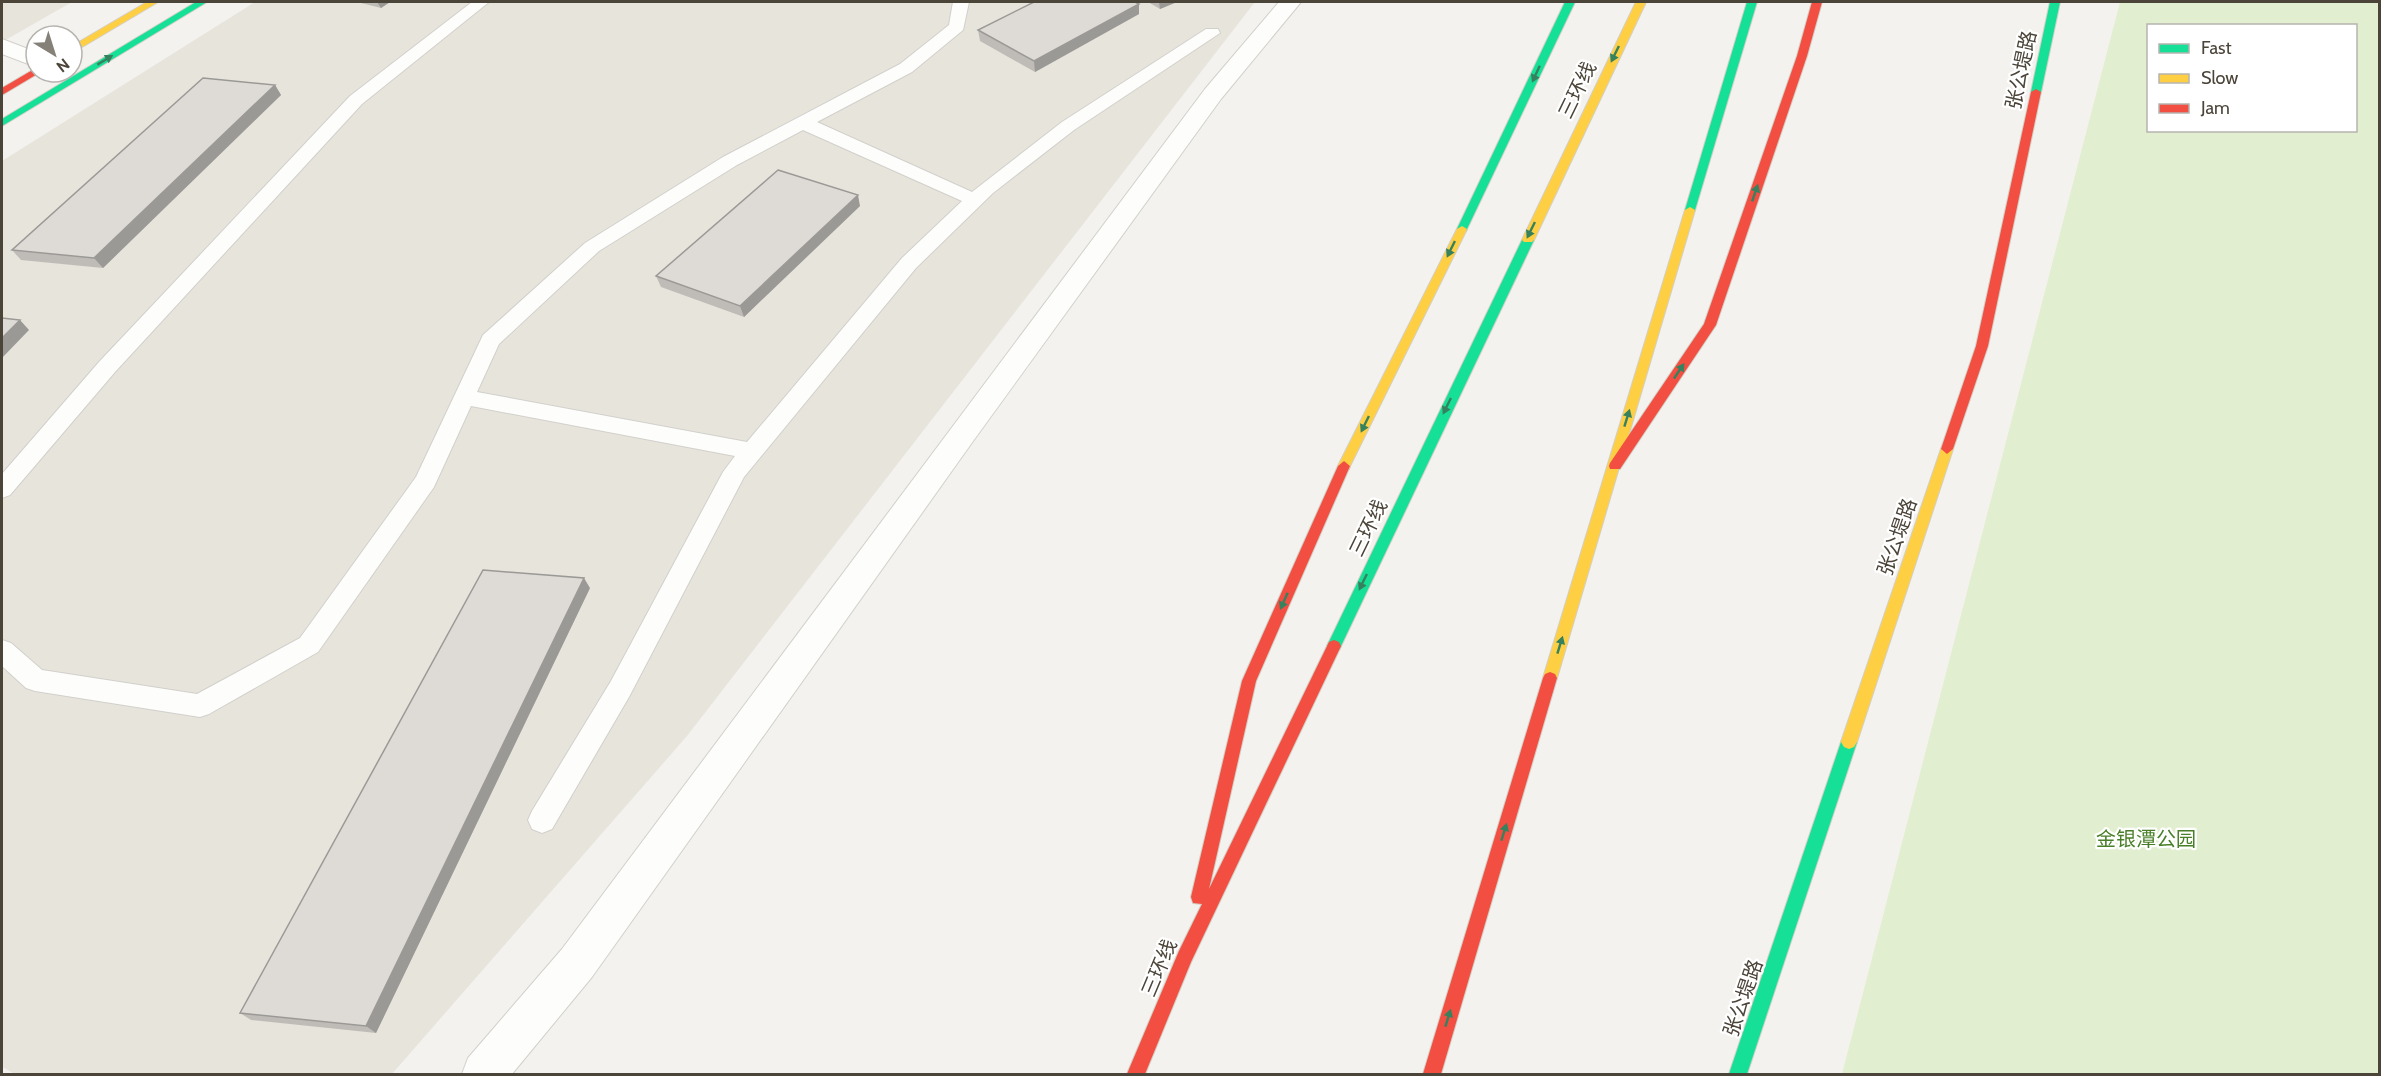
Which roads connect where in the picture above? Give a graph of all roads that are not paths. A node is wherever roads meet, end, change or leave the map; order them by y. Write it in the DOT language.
graph roads {
  1 [pos="153,2"];
  2 [pos="202,2"];
  3 [pos="481,2"];
  4 [pos="961,2"];
  5 [pos="1290,2"];
  6 [pos="1570,2"];
  7 [pos="1641,2"];
  8 [pos="1752,2"];
  9 [pos="1817,2"];
  10 [pos="2055,2"];
  11 [pos="1552,11"];
  12 [pos="1212,33"];
  13 [pos="1553,39"];
  14 [pos="84,43"];
  15 [pos="2,46"];
  16 [pos="24,55"];
  17 [pos="24,78"];
  18 [pos="2,92"];
  19 [pos="2,123"];
  20 [pos="802,123"];
  21 [pos="975,200"];
  22 [pos="464,397"];
  23 [pos="752,451"];
  24 [pos="1611,472"];
  25 [pos="2,489"];
  26 [pos="2,651"];
  27 [pos="542,820"];
  28 [pos="1185,957"];
  29 [pos="484,1074"];
  30 [pos="1136,1074"];
  31 [pos="1432,1074"];
  32 [pos="1738,1074"];
  1 -- 14 [label="main road"];
  19 -- 2 [label="main road, one-way"];
  3 -- 25 [label="lane"];
  4 -- 20 [label="lane"];
  5 -- 29 [label="street"];
  6 -- 13 [label="main road"];
  7 -- 28 [label="main road, 三环线, one-way"];
  24 -- 8 [label="main road, one-way"];
  24 -- 9 [label="main road, one-way"];
  10 -- 32 [label="main road, 张公堤路"];
  11 -- 13 [label="main road"];
  12 -- 21 [label="lane"];
  13 -- 28 [label="main road, one-way"];
  15 -- 16 [label="street"];
  17 -- 18 [label="main road"];
  20 -- 21 [label="lane"];
  20 -- 22 [label="lane"];
  21 -- 23 [label="lane"];
  22 -- 23 [label="lane"];
  22 -- 26 [label="lane"];
  23 -- 27 [label="lane"];
  31 -- 24 [label="main road, one-way"];
  28 -- 30 [label="main road, 三环线"];
}
